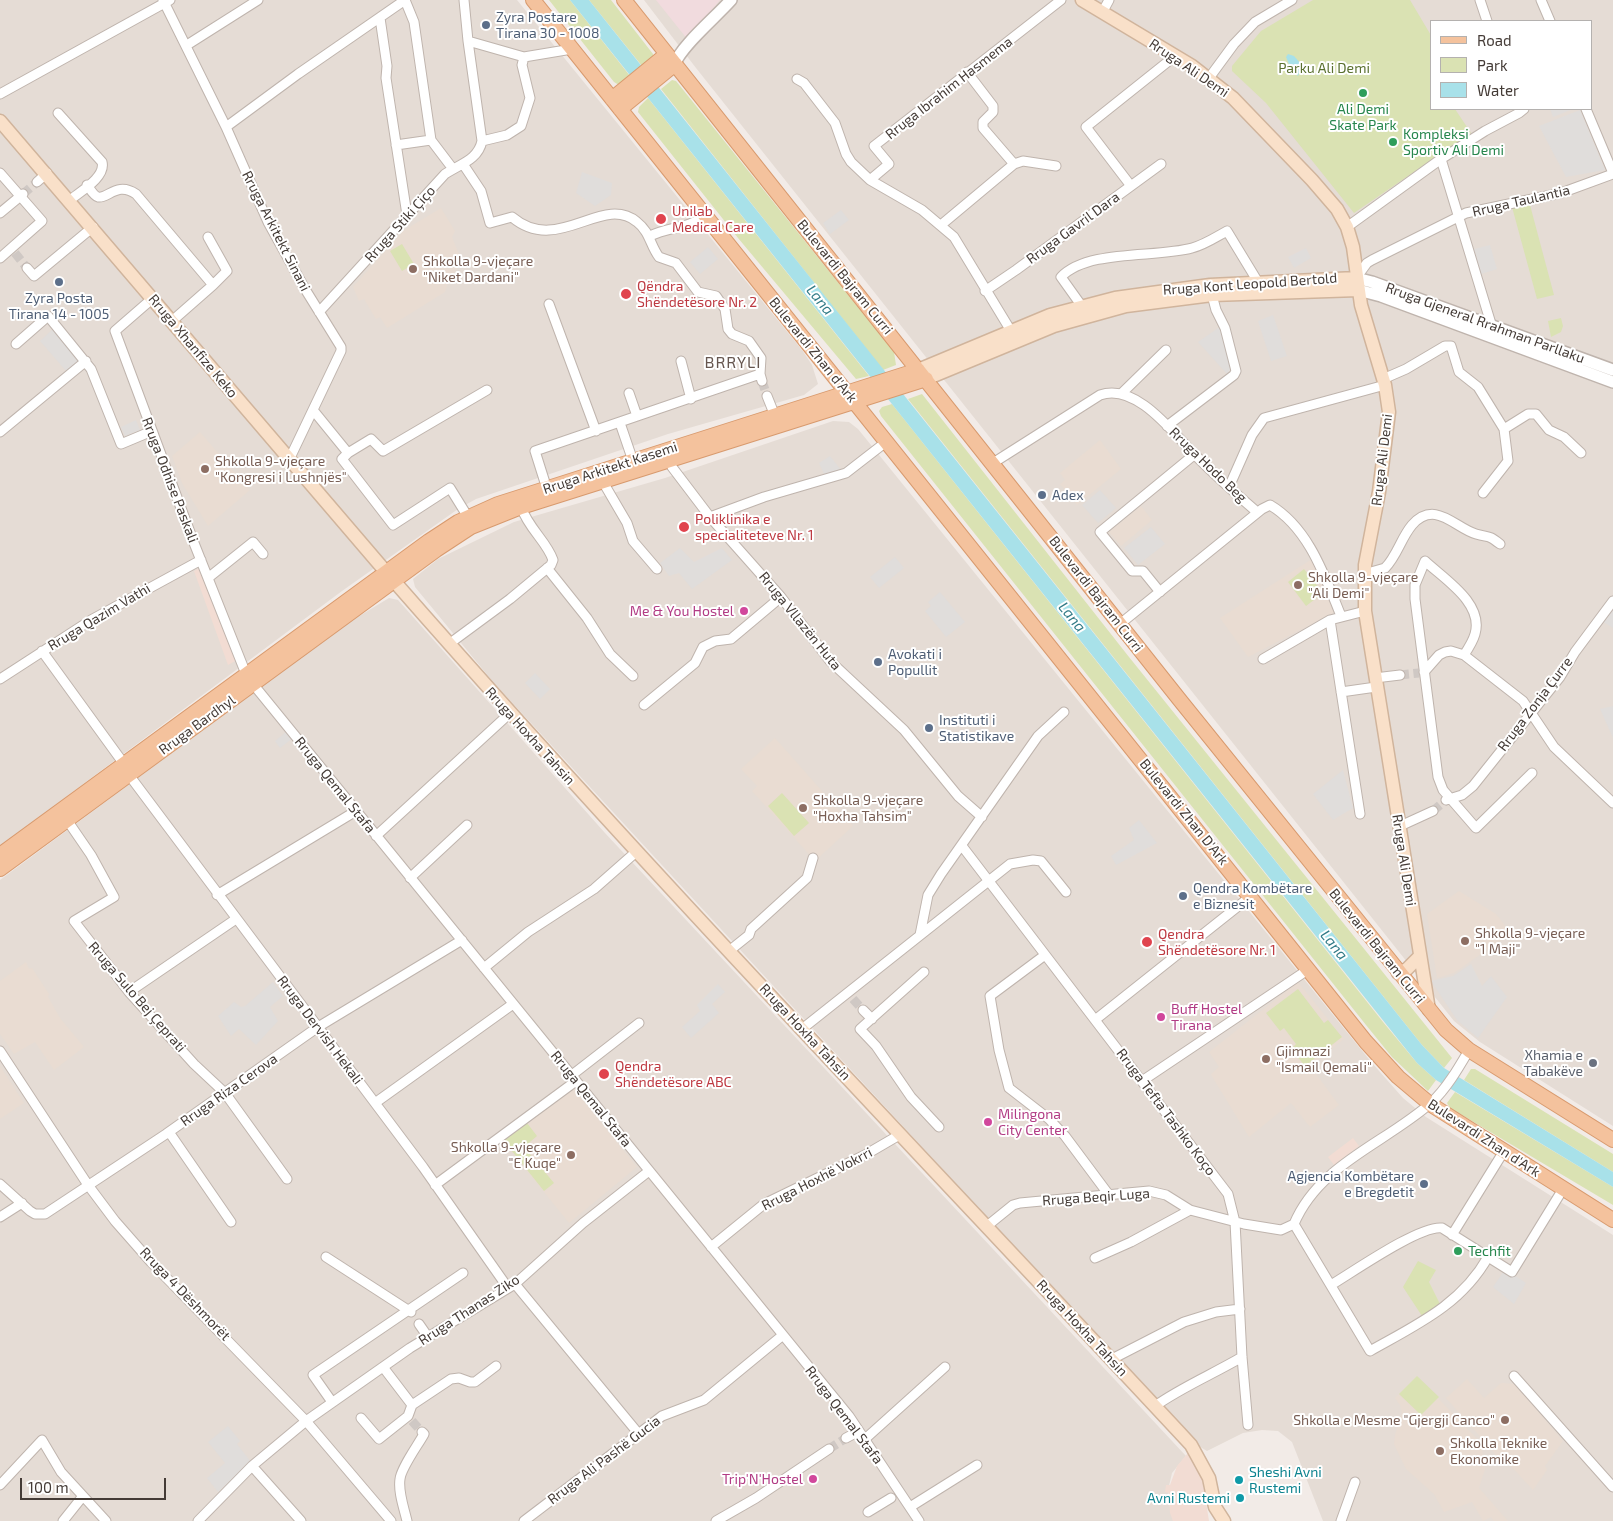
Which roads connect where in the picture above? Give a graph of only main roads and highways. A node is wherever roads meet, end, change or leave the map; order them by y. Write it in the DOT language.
graph roads {
  1 [pos="534,0"];
  2 [pos="624,0"];
  3 [pos="1082,0"];
  4 [pos="669,61"];
  5 [pos="621,99"];
  6 [pos="0,120"];
  7 [pos="1357,284"];
  8 [pos="922,375"];
  9 [pos="851,397"];
  10 [pos="390,576"];
  11 [pos="1093,700"];
  12 [pos="127,769"];
  13 [pos="0,855"];
  14 [pos="0,869"];
  15 [pos="1420,956"];
  16 [pos="1398,973"];
  17 [pos="1429,1010"];
  18 [pos="1366,1042"];
  19 [pos="1613,1140"];
  20 [pos="1613,1220"];
  21 [pos="1224,1521"];
  1 -- 5 [label="main road, Bulevardi Zhan d'Ark"];
  2 -- 4 [label="main road, Bulevardi Bajram Curri"];
  3 -- 7 [label="main road, Rruga Ali Demi"];
  4 -- 5 [label="main road"];
  4 -- 8 [label="main road, Bulevardi Bajram Curri"];
  5 -- 9 [label="main road, Bulevardi Zhan d'Ark"];
  6 -- 10 [label="main road, Rruga Xhanfize Keko"];
  7 -- 8 [label="main road, Rruga Kont Leopold Bertold"];
  7 -- 8 [label="main road, Rruga Kont Leopold Bertold"];
  7 -- 15 [label="main road, Rruga Ali Demi"];
  8 -- 9 [label="main road"];
  8 -- 16 [label="main road, Bulevardi Bajram Curri"];
  9 -- 10 [label="main road, Rruga Arkitekt Kasemi"];
  9 -- 10 [label="main road, Rruga Arkitekt Kasemi"];
  9 -- 11 [label="main road, Bulevardi Zhan d'Ark"];
  10 -- 12 [label="main road, Rruga Bardhyl"];
  10 -- 21 [label="main road, Rruga Hoxha Tahsin"];
  11 -- 18 [label="main road, Bulevardi Zhan D'Ark"];
  12 -- 13 [label="main road, Rruga Bardhyl"];
  12 -- 14 [label="main road, Rruga Bardhyl"];
  15 -- 16 [label="main road"];
  15 -- 17 [label="main road, Rruga Ali Demi"];
  16 -- 17 [label="main road, Bulevardi Bajram Curri"];
  17 -- 19 [label="main road, Bulevardi Bajram Curri"];
  18 -- 20 [label="main road, Bulevardi Zhan d'Ark"];
}
